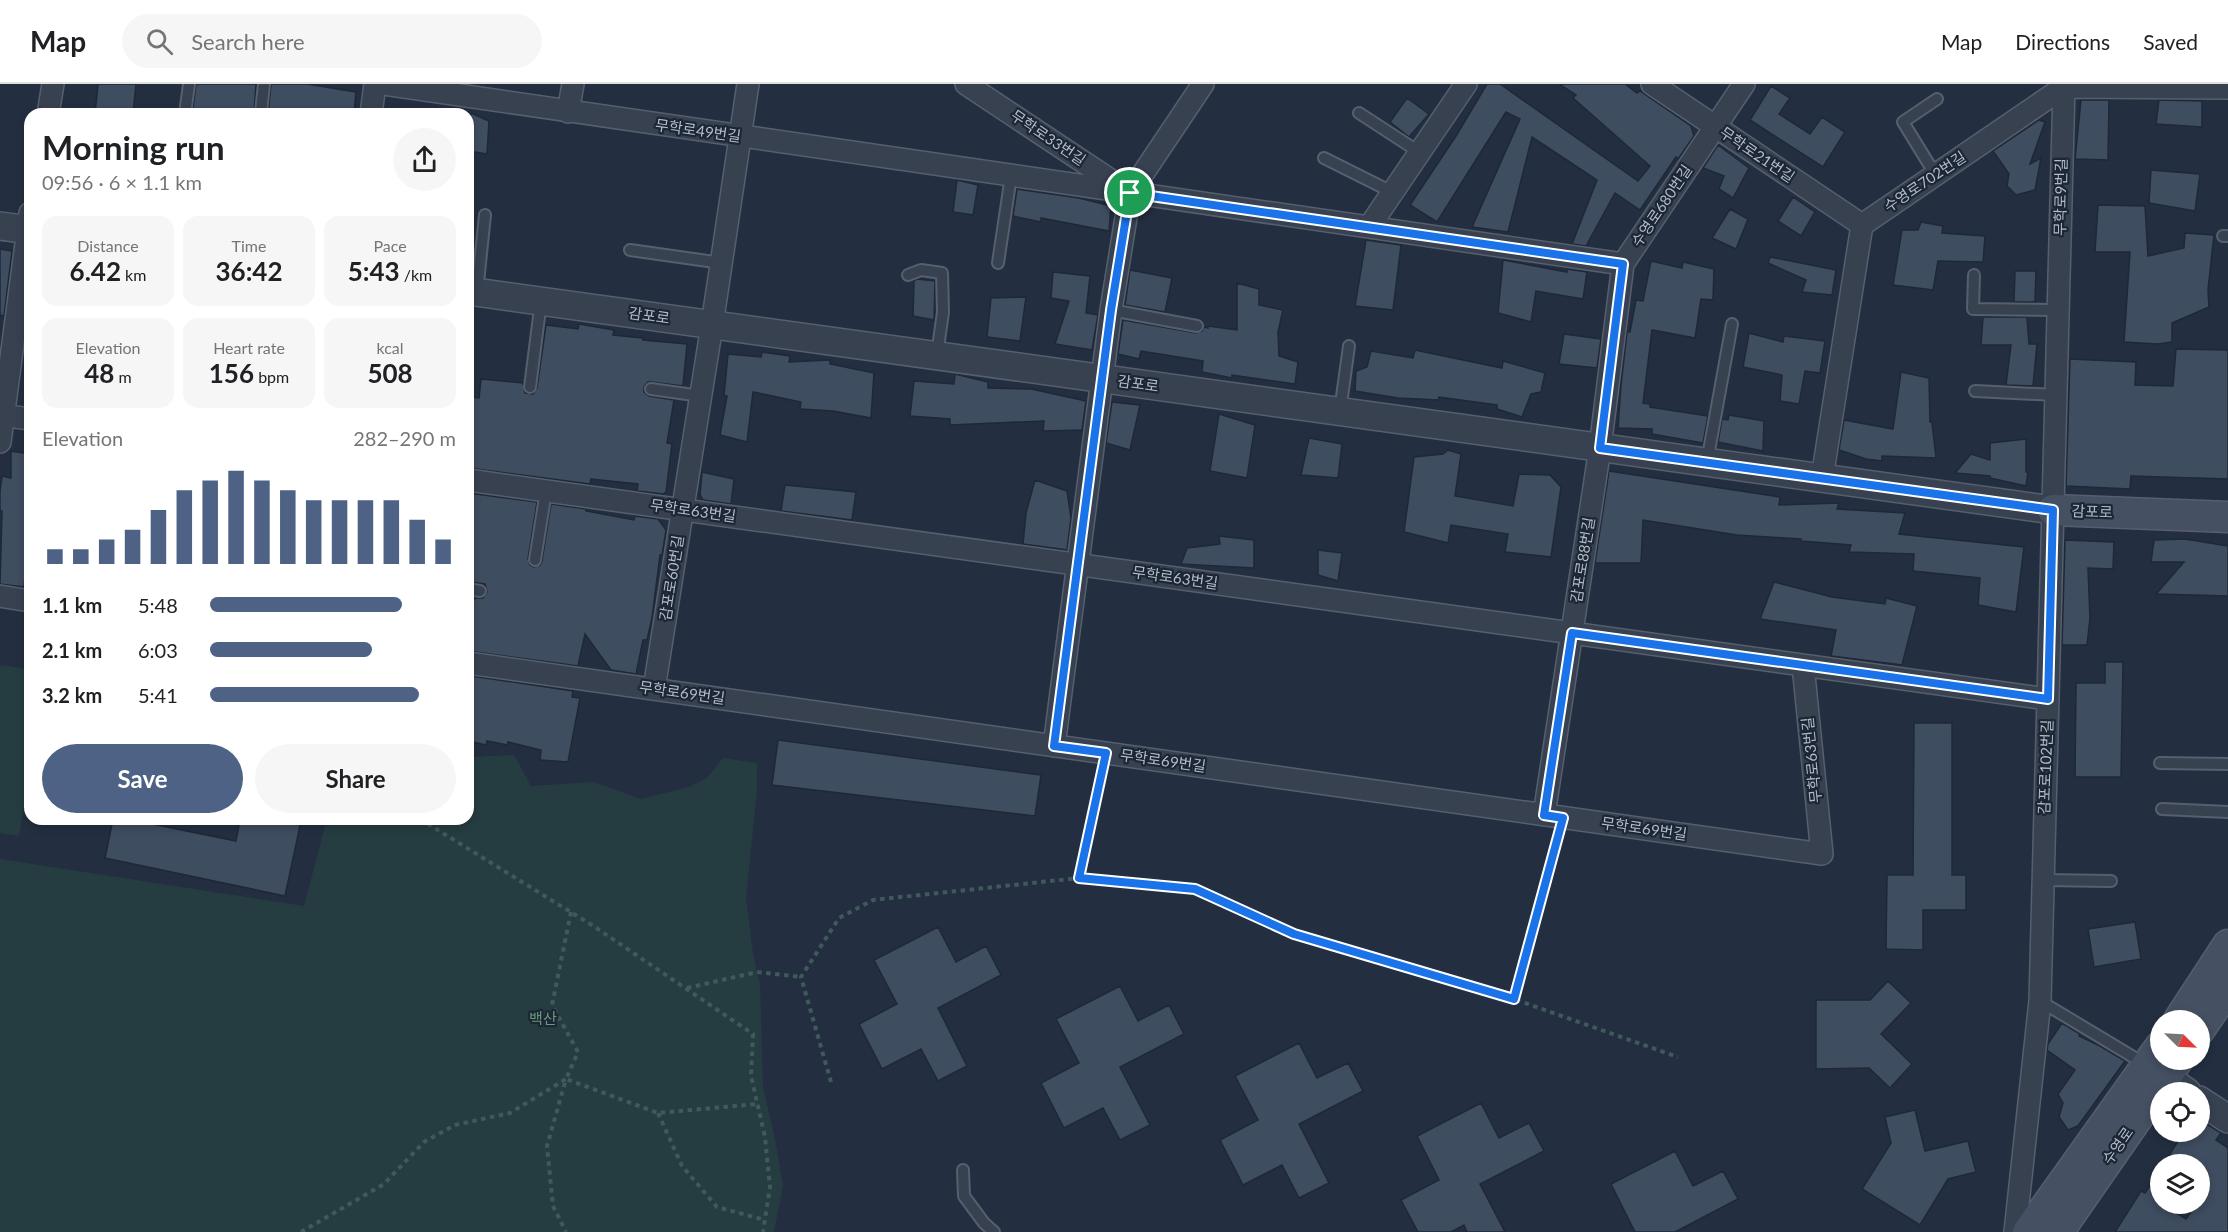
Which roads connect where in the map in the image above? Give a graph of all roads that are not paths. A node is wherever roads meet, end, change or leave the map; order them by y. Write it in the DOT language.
graph roads {
  1 [pos="53,84"];
  2 [pos="189,84"];
  3 [pos="264,84"];
  4 [pos="375,84"];
  5 [pos="384,84"];
  6 [pos="573,84"];
  7 [pos="748,84"];
  8 [pos="966,84"];
  9 [pos="1203,84"];
  10 [pos="1652,84"];
  11 [pos="1744,84"];
  12 [pos="1464,85"];
  13 [pos="2063,86"];
  14 [pos="2228,88"];
  15 [pos="1937,99"];
  16 [pos="49,108"];
  17 [pos="186,108"];
  18 [pos="261,108"];
  19 [pos="372,108"];
  20 [pos="568,112"];
  21 [pos="1359,113"];
  22 [pos="1716,127"];
  23 [pos="740,137"];
  24 [pos="1419,152"];
  25 [pos="1324,158"];
  26 [pos="1935,174"];
  27 [pos="1011,176"];
  28 [pos="1392,192"];
  29 [pos="1130,193"];
  30 [pos="485,215"];
  31 [pos="22,225"];
  32 [pos="1862,225"];
  33 [pos="1369,227"];
  34 [pos="630,250"];
  35 [pos="722,263"];
  36 [pos="998,263"];
  37 [pos="1623,264"];
  38 [pos="908,275"];
  39 [pos="1974,275"];
  40 [pos="474,280"];
  41 [pos="474,292"];
  42 [pos="541,301"];
  43 [pos="1111,310"];
  44 [pos="2058,310"];
  45 [pos="1732,324"];
  46 [pos="712,325"];
  47 [pos="1197,326"];
  48 [pos="1349,346"];
  49 [pos="936,356"];
  50 [pos="1102,379"];
  51 [pos="530,387"];
  52 [pos="651,389"];
  53 [pos="1976,391"];
  54 [pos="2056,395"];
  55 [pos="701,396"];
  56 [pos="1340,411"];
  57 [pos="2,415"];
  58 [pos="24,418"];
  59 [pos="0,442"];
  60 [pos="1600,448"];
  61 [pos="1707,462"];
  62 [pos="1822,478"];
  63 [pos="474,481"];
  64 [pos="546,491"];
  65 [pos="683,510"];
  66 [pos="2053,510"];
  67 [pos="2228,517"];
  68 [pos="535,560"];
  69 [pos="1078,565"];
  70 [pos="474,590"];
  71 [pos="480,591"];
  72 [pos="0,596"];
  73 [pos="24,600"];
  74 [pos="1572,633"];
  75 [pos="474,664"];
  76 [pos="1803,665"];
  77 [pos="654,689"];
  78 [pos="2048,699"];
  79 [pos="1054,746"];
  80 [pos="2160,763"];
  81 [pos="2228,764"];
  82 [pos="2162,809"];
  83 [pos="2228,812"];
  84 [pos="1554,816"];
  85 [pos="1822,854"];
  86 [pos="2043,880"];
  87 [pos="2111,881"];
  88 [pos="2228,945"];
  89 [pos="2228,988"];
  90 [pos="2040,1002"];
  91 [pos="2186,1010"];
  92 [pos="2210,1014"];
  93 [pos="2150,1059"];
  94 [pos="2166,1070"];
  95 [pos="2167,1070"];
  96 [pos="2210,1107"];
  97 [pos="2228,1119"];
  98 [pos="963,1170"];
  99 [pos="2062,1230"];
  100 [pos="994,1232"];
  101 [pos="2015,1232"];
  102 [pos="2028,1232"];
  1 -- 16 [label="street"];
  2 -- 17 [label="lane"];
  3 -- 18 [label="lane"];
  4 -- 19 [label="street"];
  5 -- 20 [label="street, 무학로49번길"];
  6 -- 20 [label="street"];
  7 -- 23 [label="street, 감포로60번길"];
  8 -- 29 [label="street, 무학로33번길"];
  9 -- 29 [label="street"];
  10 -- 22 [label="street, 무학로21번길"];
  11 -- 22 [label="street, 수영로680번길"];
  12 -- 24 [label="street"];
  13 -- 14 [label="street"];
  13 -- 26 [label="street, 수영로702번길"];
  13 -- 44 [label="street, 무학로9번길"];
  15 -- 26 [label="lane"];
  20 -- 23 [label="street, 무학로49번길"];
  21 -- 24 [label="lane"];
  22 -- 32 [label="street, 무학로21번길"];
  22 -- 37 [label="street, 수영로680번길"];
  23 -- 27 [label="street, 무학로49번길"];
  23 -- 35 [label="street, 감포로60번길"];
  24 -- 28 [label="street"];
  25 -- 28 [label="lane"];
  26 -- 32 [label="street, 수영로702번길"];
  27 -- 29 [label="street, 무학로49번길"];
  27 -- 36 [label="lane"];
  28 -- 33 [label="street"];
  29 -- 33 [label="street, 무학로49번길"];
  29 -- 43 [label="street"];
  30 -- 40 [label="lane, 감포로"];
  31 -- 57 [label="street"];
  32 -- 62 [label="street"];
  33 -- 37 [label="street, 무학로49번길"];
  34 -- 35 [label="lane"];
  35 -- 46 [label="street, 감포로60번길"];
  37 -- 60 [label="street, 수영로680번길"];
  38 -- 49 [label="lane"];
  39 -- 44 [label="lane"];
  41 -- 42 [label="street, 감포로"];
  42 -- 46 [label="street, 감포로"];
  42 -- 51 [label="lane"];
  43 -- 47 [label="lane"];
  43 -- 50 [label="street"];
  44 -- 54 [label="street, 무학로9번길"];
  45 -- 61 [label="lane"];
  46 -- 49 [label="street, 감포로"];
  46 -- 55 [label="street, 감포로60번길"];
  48 -- 56 [label="lane"];
  49 -- 50 [label="street, 감포로"];
  50 -- 56 [label="street, 감포로"];
  50 -- 69 [label="street"];
  52 -- 55 [label="lane"];
  53 -- 54 [label="lane"];
  54 -- 66 [label="street, 무학로9번길"];
  55 -- 65 [label="street, 감포로60번길"];
  56 -- 60 [label="street, 감포로"];
  57 -- 58 [label="street"];
  57 -- 59 [label="street"];
  60 -- 61 [label="street, 감포로"];
  60 -- 74 [label="street, 감포로88번길"];
  61 -- 62 [label="street, 감포로"];
  62 -- 66 [label="street, 감포로"];
  63 -- 64 [label="street, 무학로63번길"];
  64 -- 65 [label="street, 무학로63번길"];
  64 -- 68 [label="lane"];
  65 -- 69 [label="street, 무학로63번길"];
  65 -- 77 [label="street, 감포로60번길"];
  66 -- 67 [label="main road, 감포로"];
  66 -- 78 [label="street, 감포로102번길"];
  69 -- 74 [label="street, 무학로63번길"];
  69 -- 79 [label="street"];
  70 -- 71 [label="lane"];
  72 -- 73 [label="street"];
  74 -- 76 [label="street, 무학로63번길"];
  74 -- 84 [label="street, 감포로88번길"];
  75 -- 77 [label="street, 무학로69번길"];
  76 -- 78 [label="street, 무학로63번길"];
  76 -- 85 [label="street, 무학로63번길"];
  77 -- 79 [label="street, 무학로69번길"];
  78 -- 86 [label="street, 감포로102번길"];
  79 -- 84 [label="street, 무학로69번길"];
  80 -- 81 [label="lane"];
  82 -- 83 [label="lane"];
  84 -- 85 [label="street, 무학로69번길"];
  86 -- 87 [label="lane"];
  86 -- 90 [label="street, 감포로102번길"];
  88 -- 91 [label="main road"];
  89 -- 92 [label="main road"];
  90 -- 93 [label="lane"];
  90 -- 101 [label="street, 감포로102번길"];
  94 -- 102 [label="main road, 수영로"];
  95 -- 99 [label="main road, 수영로"];
  96 -- 97 [label="street"];
  98 -- 100 [label="lane"];
}
